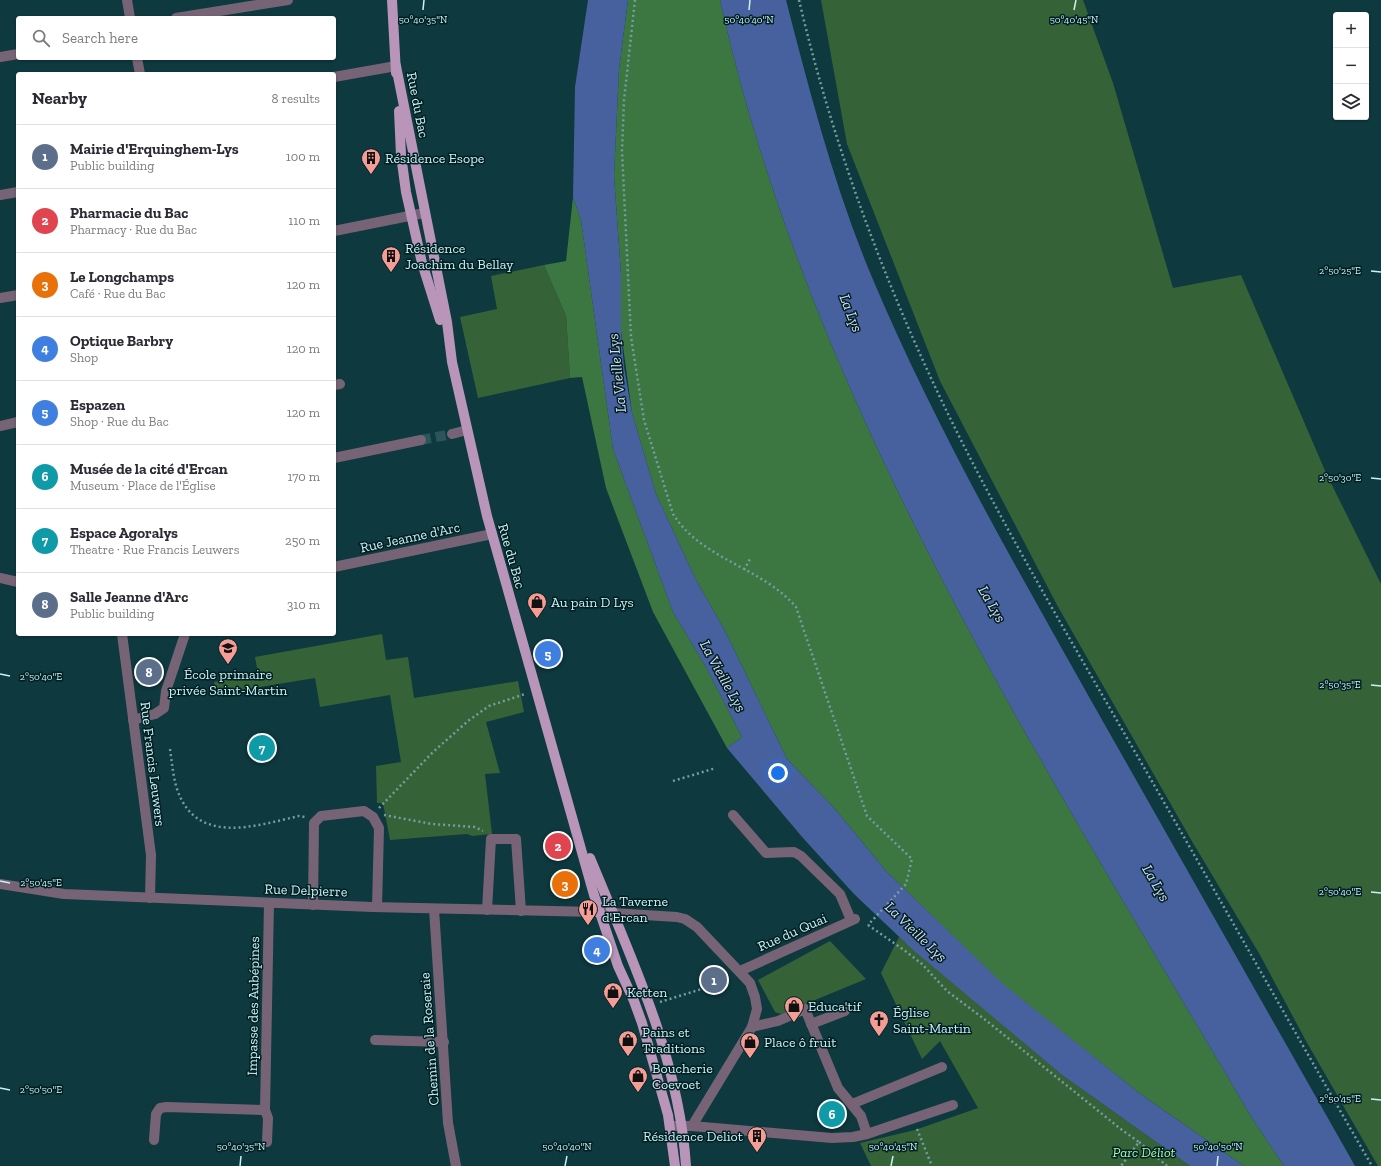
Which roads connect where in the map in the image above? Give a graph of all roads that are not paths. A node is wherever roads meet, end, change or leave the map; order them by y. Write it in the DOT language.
graph roads {
  1 [pos="127,0"];
  2 [pos="288,0"];
  3 [pos="392,0"];
  4 [pos="130,16"];
  5 [pos="188,16"];
  6 [pos="16,54"];
  7 [pos="0,57"];
  8 [pos="137,60"];
  9 [pos="396,66"];
  10 [pos="140,72"];
  11 [pos="336,77"];
  12 [pos="16,192"];
  13 [pos="0,195"];
  14 [pos="424,213"];
  15 [pos="411,216"];
  16 [pos="336,231"];
  17 [pos="16,294"];
  18 [pos="0,298"];
  19 [pos="452,362"];
  20 [pos="16,422"];
  21 [pos="0,426"];
  22 [pos="467,430"];
  23 [pos="452,434"];
  24 [pos="421,440"];
  25 [pos="336,458"];
  26 [pos="492,534"];
  27 [pos="336,567"];
  28 [pos="0,578"];
  29 [pos="16,582"];
  30 [pos="122,636"];
  31 [pos="184,636"];
  32 [pos="133,720"];
  33 [pos="733,815"];
  34 [pos="575,823"];
  35 [pos="0,884"];
  36 [pos="150,898"];
  37 [pos="269,903"];
  38 [pos="312,905"];
  39 [pos="377,907"];
  40 [pos="434,909"];
  41 [pos="487,910"];
  42 [pos="521,911"];
  43 [pos="600,912"];
  44 [pos="612,913"];
  45 [pos="740,971"];
  46 [pos="845,1011"];
  47 [pos="811,1024"];
  48 [pos="752,1027"];
  49 [pos="375,1040"];
  50 [pos="444,1042"];
  51 [pos="942,1067"];
  52 [pos="852,1104"];
  53 [pos="953,1105"];
  54 [pos="265,1110"];
  55 [pos="670,1126"];
  56 [pos="687,1126"];
  57 [pos="867,1134"];
  58 [pos="154,1140"];
  59 [pos="267,1142"];
  60 [pos="456,1166"];
  61 [pos="675,1166"];
  62 [pos="686,1166"];
  1 -- 4 [label="street"];
  2 -- 5 [label="street"];
  3 -- 9 [label="main road, Rue du Bac"];
  6 -- 7 [label="street"];
  8 -- 10 [label="street"];
  9 -- 11 [label="street"];
  9 -- 14 [label="main road, Rue du Bac"];
  9 -- 15 [label="main road, Rue du Bac"];
  12 -- 13 [label="street"];
  14 -- 15 [label="street"];
  14 -- 19 [label="main road, Rue du Bac"];
  15 -- 16 [label="street"];
  15 -- 19 [label="main road, Rue du Bac"];
  17 -- 18 [label="street"];
  19 -- 22 [label="main road, Rue du Bac"];
  20 -- 21 [label="street"];
  22 -- 23 [label="street"];
  22 -- 26 [label="main road, Rue du Bac"];
  24 -- 25 [label="street"];
  26 -- 27 [label="street, Rue Jeanne d'Arc"];
  26 -- 34 [label="main road, Rue du Bac"];
  28 -- 29 [label="street"];
  30 -- 32 [label="street, Rue Francis Leuwers"];
  31 -- 32 [label="street"];
  32 -- 36 [label="street, Rue Francis Leuwers"];
  33 -- 45 [label="street, Rue du Quai"];
  34 -- 43 [label="main road, Rue du Bac"];
  34 -- 44 [label="main road, Rue du Bac"];
  35 -- 36 [label="street, Rue Delpierre"];
  36 -- 37 [label="street, Rue Delpierre"];
  37 -- 38 [label="street, Rue Delpierre"];
  37 -- 54 [label="street, Impasse des Aubépines"];
  38 -- 39 [label="street, Rue Delpierre"];
  38 -- 39 [label="street"];
  39 -- 40 [label="street, Rue Delpierre"];
  40 -- 41 [label="street, Rue Delpierre"];
  40 -- 50 [label="street, Chemin de la Roseraie"];
  41 -- 42 [label="street, Rue Delpierre"];
  41 -- 42 [label="street"];
  42 -- 43 [label="street, Rue Delpierre"];
  43 -- 44 [label="street, Rue Delpierre"];
  43 -- 55 [label="main road, Rue du Bac"];
  44 -- 45 [label="street, Rue Delpierre"];
  44 -- 56 [label="main road, Rue du Bac"];
  45 -- 48 [label="street, Rue Delpierre"];
  46 -- 47 [label="street"];
  47 -- 48 [label="street"];
  47 -- 52 [label="street"];
  48 -- 56 [label="street, Rue Delpierre"];
  49 -- 50 [label="street"];
  50 -- 60 [label="street, Chemin de la Roseraie"];
  51 -- 52 [label="street"];
  52 -- 57 [label="street"];
  53 -- 57 [label="street"];
  54 -- 58 [label="street"];
  54 -- 59 [label="street, Impasse des Aubépines"];
  55 -- 56 [label="street"];
  55 -- 61 [label="main road, Rue du Bac"];
  56 -- 57 [label="street"];
  56 -- 62 [label="main road, Rue du Bac"];
}
